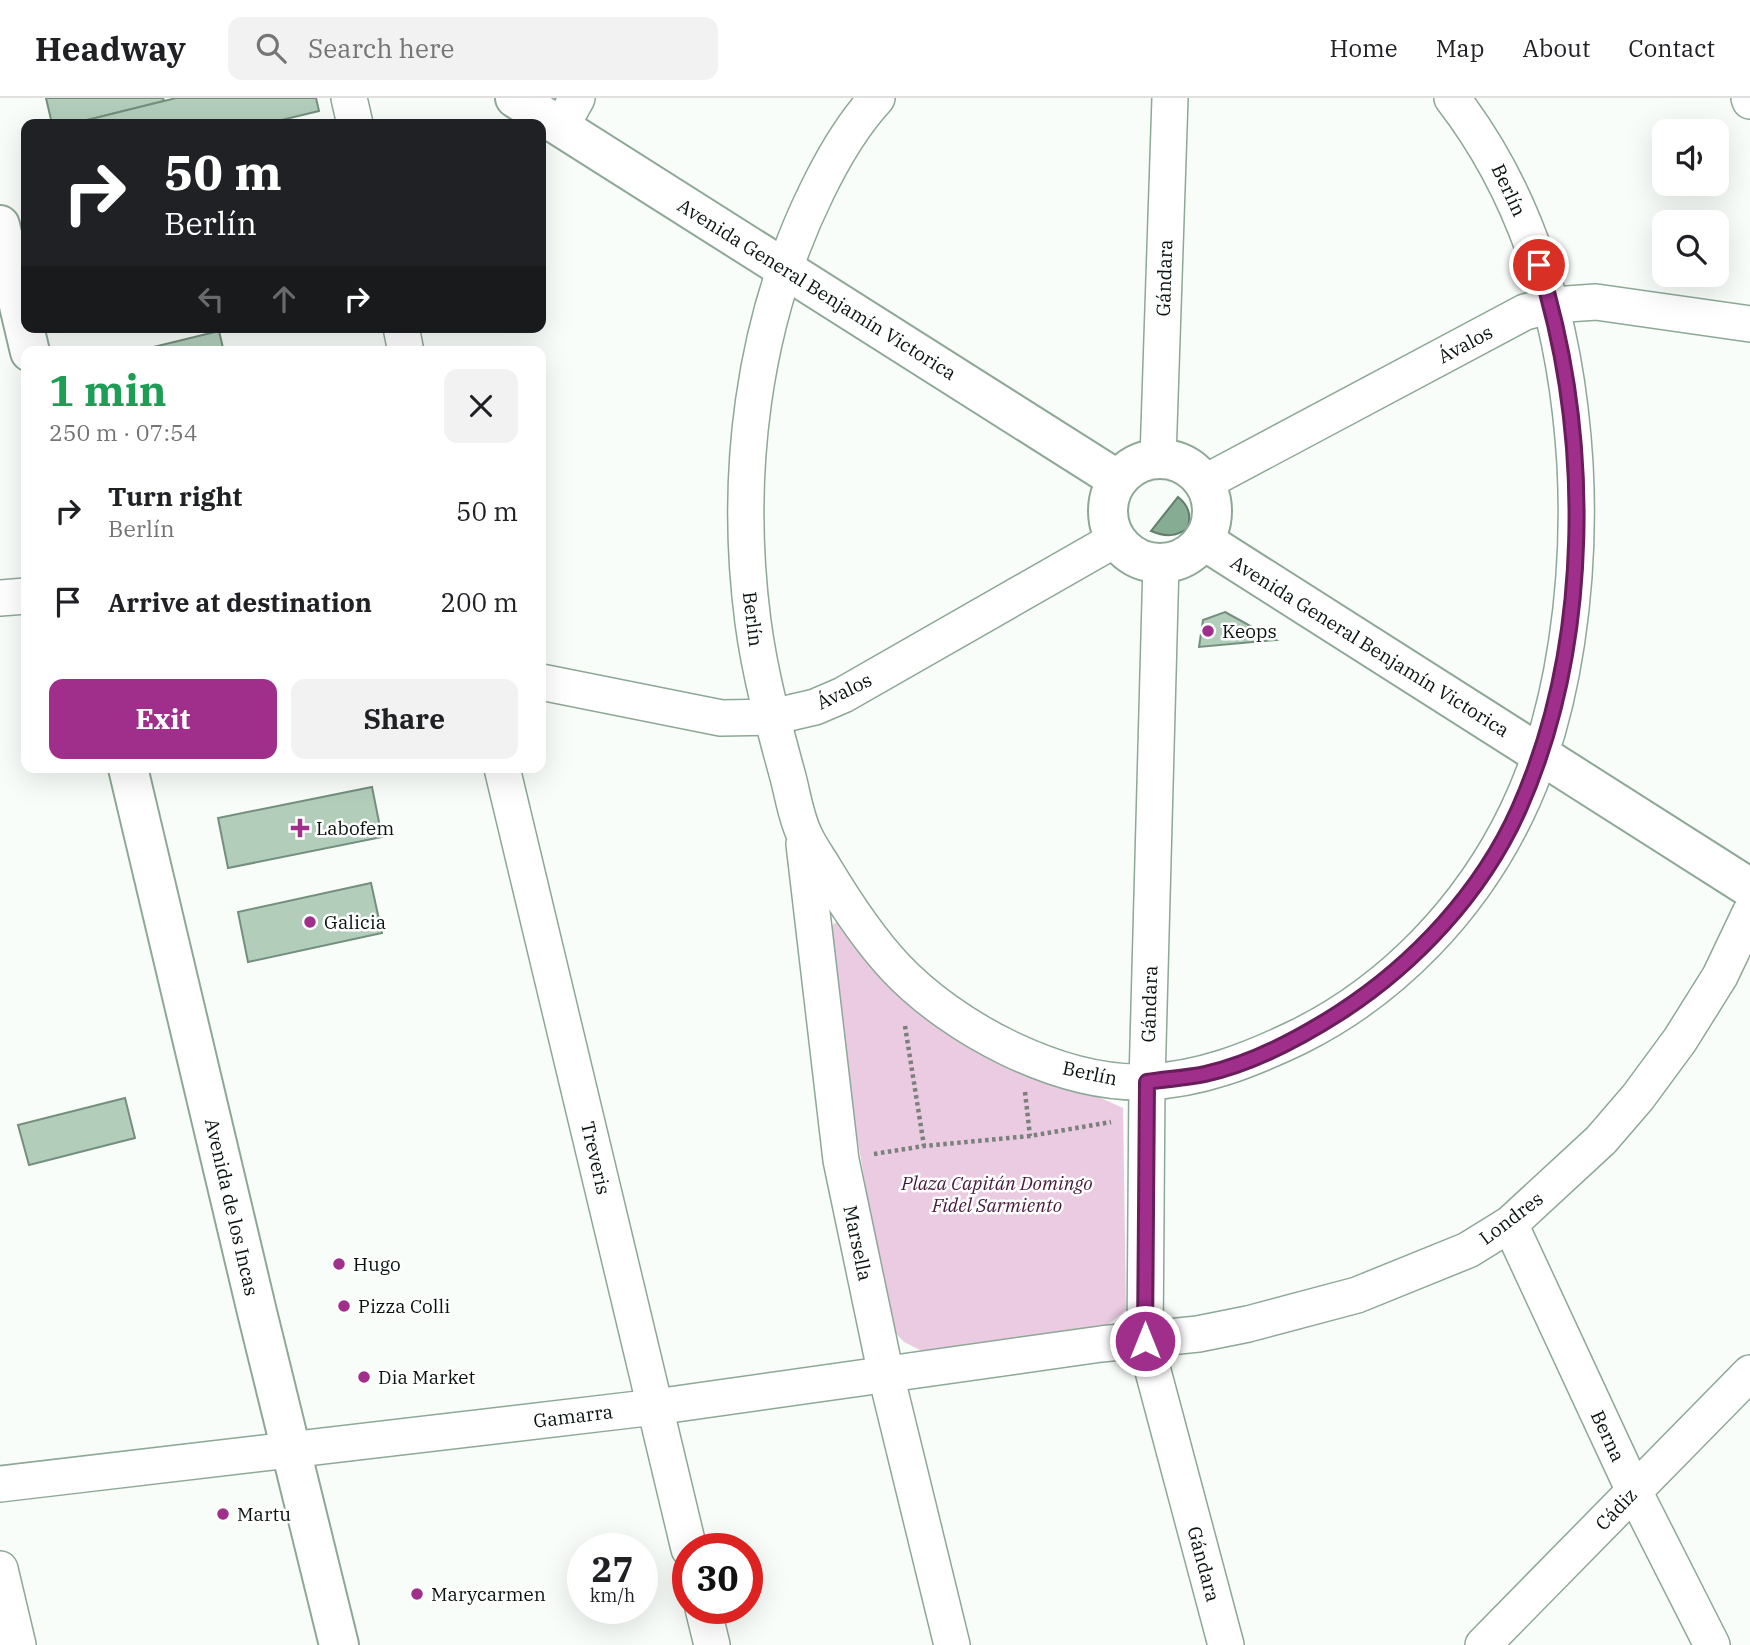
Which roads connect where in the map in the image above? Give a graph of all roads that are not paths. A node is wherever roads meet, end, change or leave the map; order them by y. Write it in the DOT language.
graph roads {
  1 [pos="349,98"];
  2 [pos="515,98"];
  3 [pos="877,98"];
  4 [pos="1170,98"];
  5 [pos="1452,98"];
  6 [pos="569,112"];
  7 [pos="354,119"];
  8 [pos="0,225"];
  9 [pos="785,269"];
  10 [pos="1552,305"];
  11 [pos="21,314"];
  12 [pos="1750,324"];
  13 [pos="1158,458"];
  14 [pos="1118,480"];
  15 [pos="1205,483"];
  16 [pos="1116,539"];
  17 [pos="1203,540"];
  18 [pos="1161,563"];
  19 [pos="21,596"];
  20 [pos="0,598"];
  21 [pos="546,683"];
  22 [pos="772,718"];
  23 [pos="1540,754"];
  24 [pos="129,773"];
  25 [pos="503,773"];
  26 [pos="803,834"];
  27 [pos="1750,888"];
  28 [pos="1750,913"];
  29 [pos="1147,1082"];
  30 [pos="1510,1224"];
  31 [pos="1145,1341"];
  32 [pos="1750,1373"];
  33 [pos="886,1375"];
  34 [pos="655,1406"];
  35 [pos="290,1450"];
  36 [pos="0,1484"];
  37 [pos="1634,1491"];
  38 [pos="685,1533"];
  39 [pos="0,1569"];
  40 [pos="707,1624"];
  41 [pos="18,1645"];
  42 [pos="339,1645"];
  43 [pos="712,1645"];
  44 [pos="952,1645"];
  45 [pos="1226,1645"];
  46 [pos="1483,1645"];
  47 [pos="1712,1645"];
  1 -- 7 [label="street"];
  2 -- 6 [label="street, Avenida General Benjamín Victorica"];
  3 -- 9 [label="street, Berlín"];
  4 -- 13 [label="street, Gándara"];
  5 -- 10 [label="street, Berlín"];
  6 -- 9 [label="street, Avenida General Benjamín Victorica"];
  8 -- 11 [label="street"];
  9 -- 14 [label="street, Avenida General Benjamín Victorica"];
  9 -- 22 [label="street, Berlín"];
  10 -- 12 [label="street, Ávalos"];
  10 -- 15 [label="street, Ávalos"];
  10 -- 23 [label="street, Berlín"];
  13 -- 14 [label="street"];
  13 -- 15 [label="street"];
  14 -- 16 [label="street"];
  15 -- 17 [label="street"];
  16 -- 18 [label="street"];
  16 -- 22 [label="street, Ávalos"];
  17 -- 18 [label="street"];
  17 -- 23 [label="street, Avenida General Benjamín Victorica"];
  18 -- 29 [label="street, Gándara"];
  19 -- 20 [label="street"];
  21 -- 22 [label="street, Ávalos"];
  22 -- 26 [label="street, Berlín"];
  23 -- 27 [label="street, Avenida General Benjamín Victorica"];
  23 -- 29 [label="street, Berlín"];
  24 -- 35 [label="street, Avenida de los Incas"];
  25 -- 34 [label="street, Treveris"];
  26 -- 29 [label="street, Berlín"];
  26 -- 33 [label="street, Marsella"];
  28 -- 30 [label="street, Londres"];
  29 -- 31 [label="street, Gándara"];
  30 -- 31 [label="street, Londres"];
  30 -- 37 [label="street, Berna"];
  31 -- 33 [label="street, Gamarra"];
  31 -- 45 [label="street, Gándara"];
  32 -- 37 [label="street, Cádiz"];
  33 -- 34 [label="street, Gamarra"];
  33 -- 44 [label="street, Marsella"];
  34 -- 35 [label="street, Gamarra"];
  34 -- 38 [label="street, Treveris"];
  35 -- 36 [label="street, Gamarra"];
  35 -- 42 [label="street, Avenida de los Incas"];
  37 -- 46 [label="street, Cádiz"];
  37 -- 47 [label="street, Berna"];
  39 -- 41 [label="street"];
  40 -- 43 [label="street"];
}
